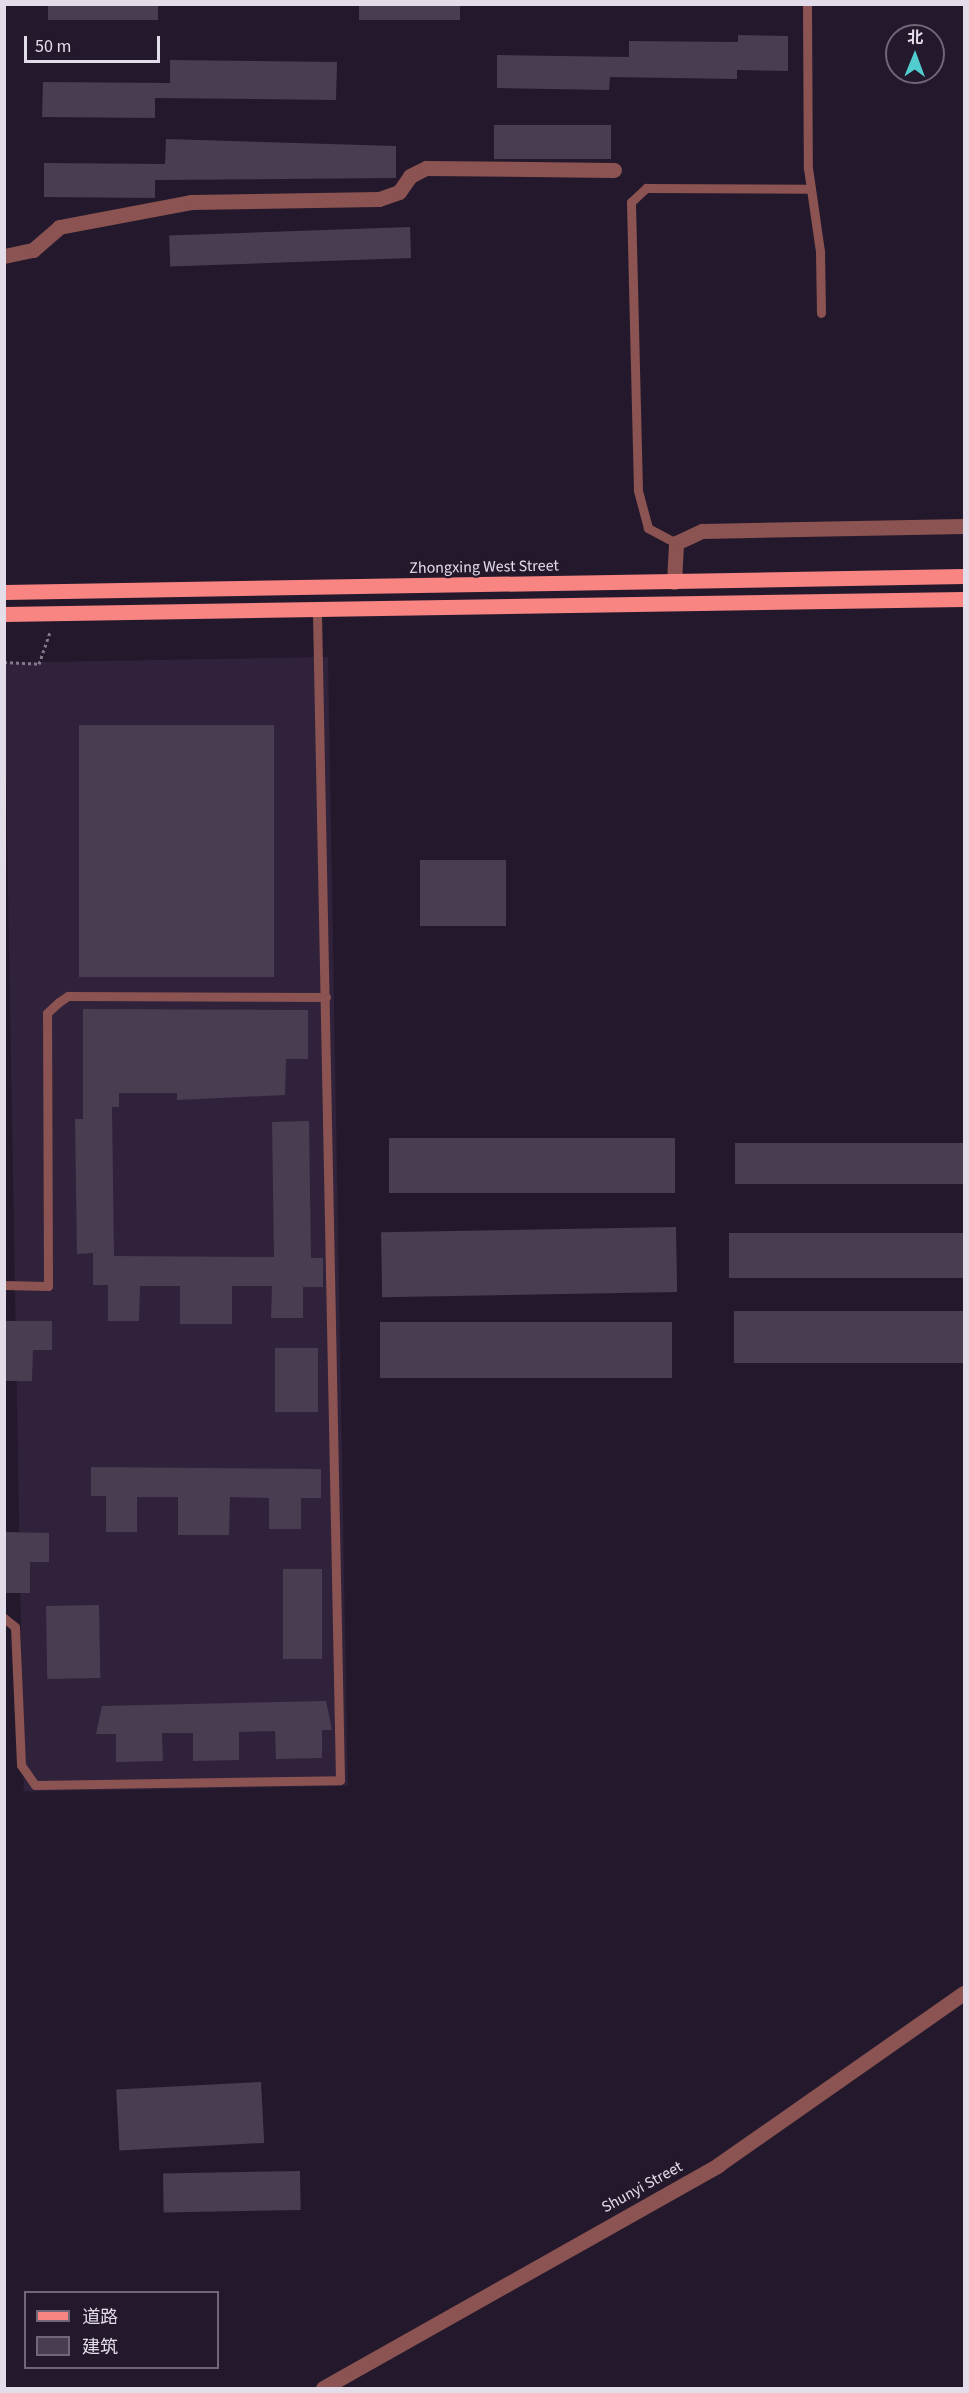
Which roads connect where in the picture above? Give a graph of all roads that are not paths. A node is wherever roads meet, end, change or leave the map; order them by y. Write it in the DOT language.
graph roads {
  1 [pos="807,4"];
  2 [pos="614,170"];
  3 [pos="810,189"];
  4 [pos="4,256"];
  5 [pos="821,312"];
  6 [pos="964,526"];
  7 [pos="676,543"];
  8 [pos="964,576"];
  9 [pos="674,582"];
  10 [pos="4,592"];
  11 [pos="964,599"];
  12 [pos="317,609"];
  13 [pos="4,614"];
  14 [pos="326,997"];
  15 [pos="4,1285"];
  16 [pos="4,1618"];
  17 [pos="964,1993"];
  18 [pos="323,2388"];
  1 -- 3 [label="lane"];
  2 -- 4 [label="street"];
  3 -- 5 [label="lane"];
  3 -- 7 [label="lane"];
  6 -- 7 [label="street"];
  7 -- 9 [label="street"];
  8 -- 9 [label="main road, Zhongxing West Street"];
  9 -- 10 [label="main road, Zhongxing West Street"];
  11 -- 12 [label="main road"];
  12 -- 13 [label="main road"];
  12 -- 14 [label="lane"];
  14 -- 15 [label="lane"];
  14 -- 16 [label="lane"];
  17 -- 18 [label="street, Shunyi Street"];
}
